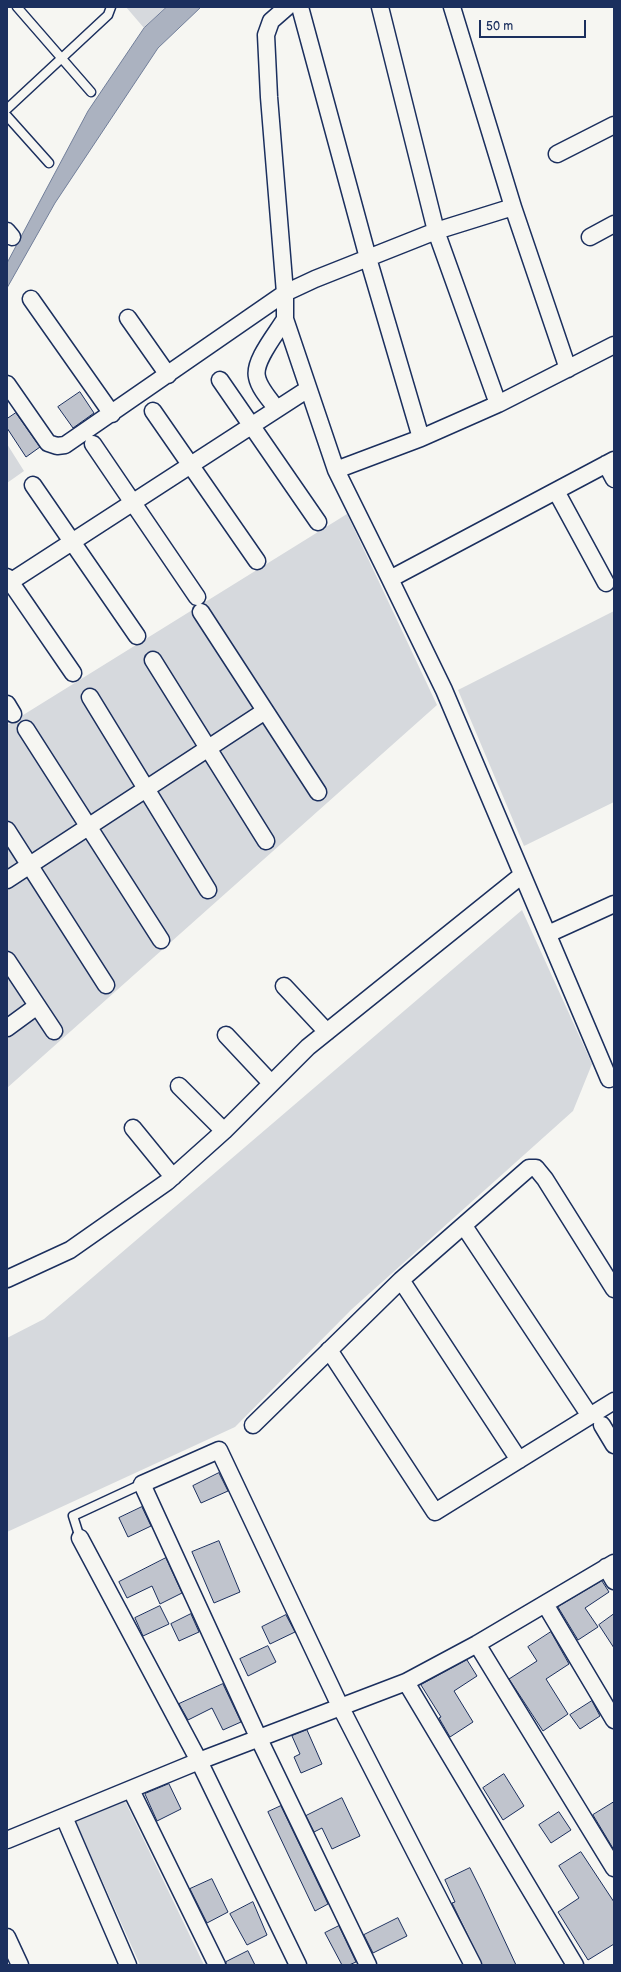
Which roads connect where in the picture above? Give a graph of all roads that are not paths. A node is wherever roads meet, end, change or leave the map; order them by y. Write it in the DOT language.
graph roads {
  1 [pos="17,7"];
  2 [pos="111,7"];
  3 [pos="288,7"];
  4 [pos="300,7"];
  5 [pos="380,7"];
  6 [pos="452,7"];
  7 [pos="62,59"];
  8 [pos="91,92"];
  9 [pos="7,109"];
  10 [pos="7,116"];
  11 [pos="614,125"];
  12 [pos="557,154"];
  13 [pos="49,163"];
  14 [pos="513,207"];
  15 [pos="614,224"];
  16 [pos="436,231"];
  17 [pos="590,237"];
  18 [pos="368,258"];
  19 [pos="286,293"];
  20 [pos="31,299"];
  21 [pos="128,318"];
  22 [pos="285,319"];
  23 [pos="614,345"];
  24 [pos="568,369"];
  25 [pos="168,375"];
  26 [pos="220,380"];
  27 [pos="7,384"];
  28 [pos="308,388"];
  29 [pos="498,404"];
  30 [pos="277,409"];
  31 [pos="153,411"];
  32 [pos="112,414"];
  33 [pos="251,426"];
  34 [pos="421,438"];
  35 [pos="93,444"];
  36 [pos="610,462"];
  37 [pos="190,465"];
  38 [pos="336,470"];
  39 [pos="614,479"];
  40 [pos="33,485"];
  41 [pos="556,491"];
  42 [pos="132,502"];
  43 [pos="318,522"];
  44 [pos="72,542"];
  45 [pos="256,561"];
  46 [pos="390,579"];
  47 [pos="8,581"];
  48 [pos="606,583"];
  49 [pos="137,636"];
  50 [pos="153,660"];
  51 [pos="73,673"];
  52 [pos="90,697"];
  53 [pos="265,711"];
  54 [pos="26,729"];
  55 [pos="208,749"];
  56 [pos="146,788"];
  57 [pos="318,792"];
  58 [pos="87,827"];
  59 [pos="7,830"];
  60 [pos="266,841"];
  61 [pos="30,864"];
  62 [pos="522,874"];
  63 [pos="7,880"];
  64 [pos="208,890"];
  65 [pos="614,904"];
  66 [pos="548,934"];
  67 [pos="160,940"];
  68 [pos="8,963"];
  69 [pos="106,985"];
  70 [pos="284,986"];
  71 [pos="38,1006"];
  72 [pos="7,1028"];
  73 [pos="54,1031"];
  74 [pos="327,1032"];
  75 [pos="226,1035"];
  76 [pos="612,1079"];
  77 [pos="271,1083"];
  78 [pos="180,1086"];
  79 [pos="133,1128"];
  80 [pos="224,1131"];
  81 [pos="173,1177"];
  82 [pos="464,1226"];
  83 [pos="7,1278"];
  84 [pos="401,1280"];
  85 [pos="614,1289"];
  86 [pos="329,1350"];
  87 [pos="614,1401"];
  88 [pos="596,1421"];
  89 [pos="253,1425"];
  90 [pos="614,1445"];
  91 [pos="518,1460"];
  92 [pos="142,1484"];
  93 [pos="80,1538"];
  94 [pos="611,1570"];
  95 [pos="545,1604"];
  96 [pos="477,1644"];
  97 [pos="406,1682"];
  98 [pos="340,1706"];
  99 [pos="614,1720"];
  100 [pos="259,1739"];
  101 [pos="199,1761"];
  102 [pos="131,1790"];
  103 [pos="64,1817"];
  104 [pos="7,1840"];
  105 [pos="614,1868"];
  106 [pos="7,1937"];
  107 [pos="20,1965"];
  108 [pos="128,1965"];
  109 [pos="217,1965"];
  110 [pos="298,1965"];
  111 [pos="368,1965"];
  112 [pos="474,1965"];
  113 [pos="575,1965"];
  1 -- 7 [label="lane"];
  2 -- 7 [label="lane"];
  3 -- 19 [label="street"];
  4 -- 18 [label="street"];
  5 -- 16 [label="street"];
  6 -- 14 [label="street"];
  7 -- 8 [label="lane"];
  7 -- 9 [label="lane"];
  10 -- 13 [label="lane"];
  11 -- 12 [label="street"];
  14 -- 16 [label="street"];
  14 -- 24 [label="street"];
  15 -- 17 [label="street"];
  16 -- 18 [label="street"];
  16 -- 29 [label="street"];
  18 -- 19 [label="street"];
  18 -- 34 [label="street"];
  19 -- 22 [label="street"];
  19 -- 25 [label="street"];
  20 -- 32 [label="street"];
  21 -- 25 [label="street"];
  22 -- 28 [label="street"];
  22 -- 30 [label="street"];
  23 -- 24 [label="street"];
  24 -- 29 [label="street"];
  25 -- 32 [label="street"];
  26 -- 33 [label="street"];
  27 -- 32 [label="street"];
  28 -- 30 [label="street"];
  28 -- 38 [label="street"];
  29 -- 34 [label="street"];
  30 -- 33 [label="street"];
  31 -- 37 [label="street"];
  33 -- 37 [label="street"];
  33 -- 43 [label="street"];
  34 -- 38 [label="street"];
  35 -- 42 [label="street"];
  36 -- 39 [label="street"];
  36 -- 41 [label="street"];
  37 -- 42 [label="street"];
  37 -- 45 [label="street"];
  38 -- 46 [label="street"];
  40 -- 44 [label="street"];
  41 -- 46 [label="street"];
  41 -- 48 [label="street"];
  42 -- 44 [label="street"];
  42 -- 53 [label="street"];
  44 -- 47 [label="street"];
  44 -- 49 [label="street"];
  46 -- 62 [label="street"];
  47 -- 51 [label="street"];
  50 -- 55 [label="street"];
  52 -- 56 [label="street"];
  53 -- 55 [label="street"];
  53 -- 57 [label="street"];
  54 -- 58 [label="street"];
  55 -- 56 [label="street"];
  55 -- 60 [label="street"];
  56 -- 58 [label="street"];
  56 -- 64 [label="street"];
  58 -- 61 [label="street"];
  58 -- 67 [label="street"];
  59 -- 61 [label="street"];
  61 -- 63 [label="street"];
  61 -- 69 [label="street"];
  62 -- 66 [label="street"];
  62 -- 74 [label="street"];
  65 -- 66 [label="street"];
  66 -- 76 [label="street"];
  68 -- 71 [label="street"];
  70 -- 74 [label="street"];
  71 -- 72 [label="street"];
  71 -- 73 [label="street"];
  74 -- 77 [label="street"];
  75 -- 77 [label="street"];
  77 -- 80 [label="street"];
  78 -- 80 [label="street"];
  79 -- 81 [label="street"];
  80 -- 81 [label="street"];
  81 -- 83 [label="street"];
  82 -- 84 [label="street"];
  82 -- 85 [label="street"];
  82 -- 88 [label="street"];
  84 -- 86 [label="street"];
  84 -- 91 [label="street"];
  86 -- 89 [label="street"];
  86 -- 91 [label="street"];
  87 -- 88 [label="street"];
  88 -- 90 [label="street"];
  88 -- 91 [label="street"];
  92 -- 93 [label="lane"];
  92 -- 98 [label="street"];
  92 -- 100 [label="street"];
  93 -- 101 [label="street"];
  94 -- 95 [label="street"];
  95 -- 96 [label="street"];
  95 -- 99 [label="street"];
  96 -- 97 [label="street"];
  96 -- 105 [label="street"];
  97 -- 98 [label="street"];
  97 -- 113 [label="street"];
  98 -- 100 [label="street"];
  98 -- 112 [label="street"];
  100 -- 101 [label="street"];
  100 -- 111 [label="street"];
  101 -- 102 [label="street"];
  101 -- 110 [label="street"];
  102 -- 103 [label="street"];
  102 -- 109 [label="street"];
  103 -- 104 [label="street"];
  103 -- 108 [label="street"];
  106 -- 107 [label="street"];
}
